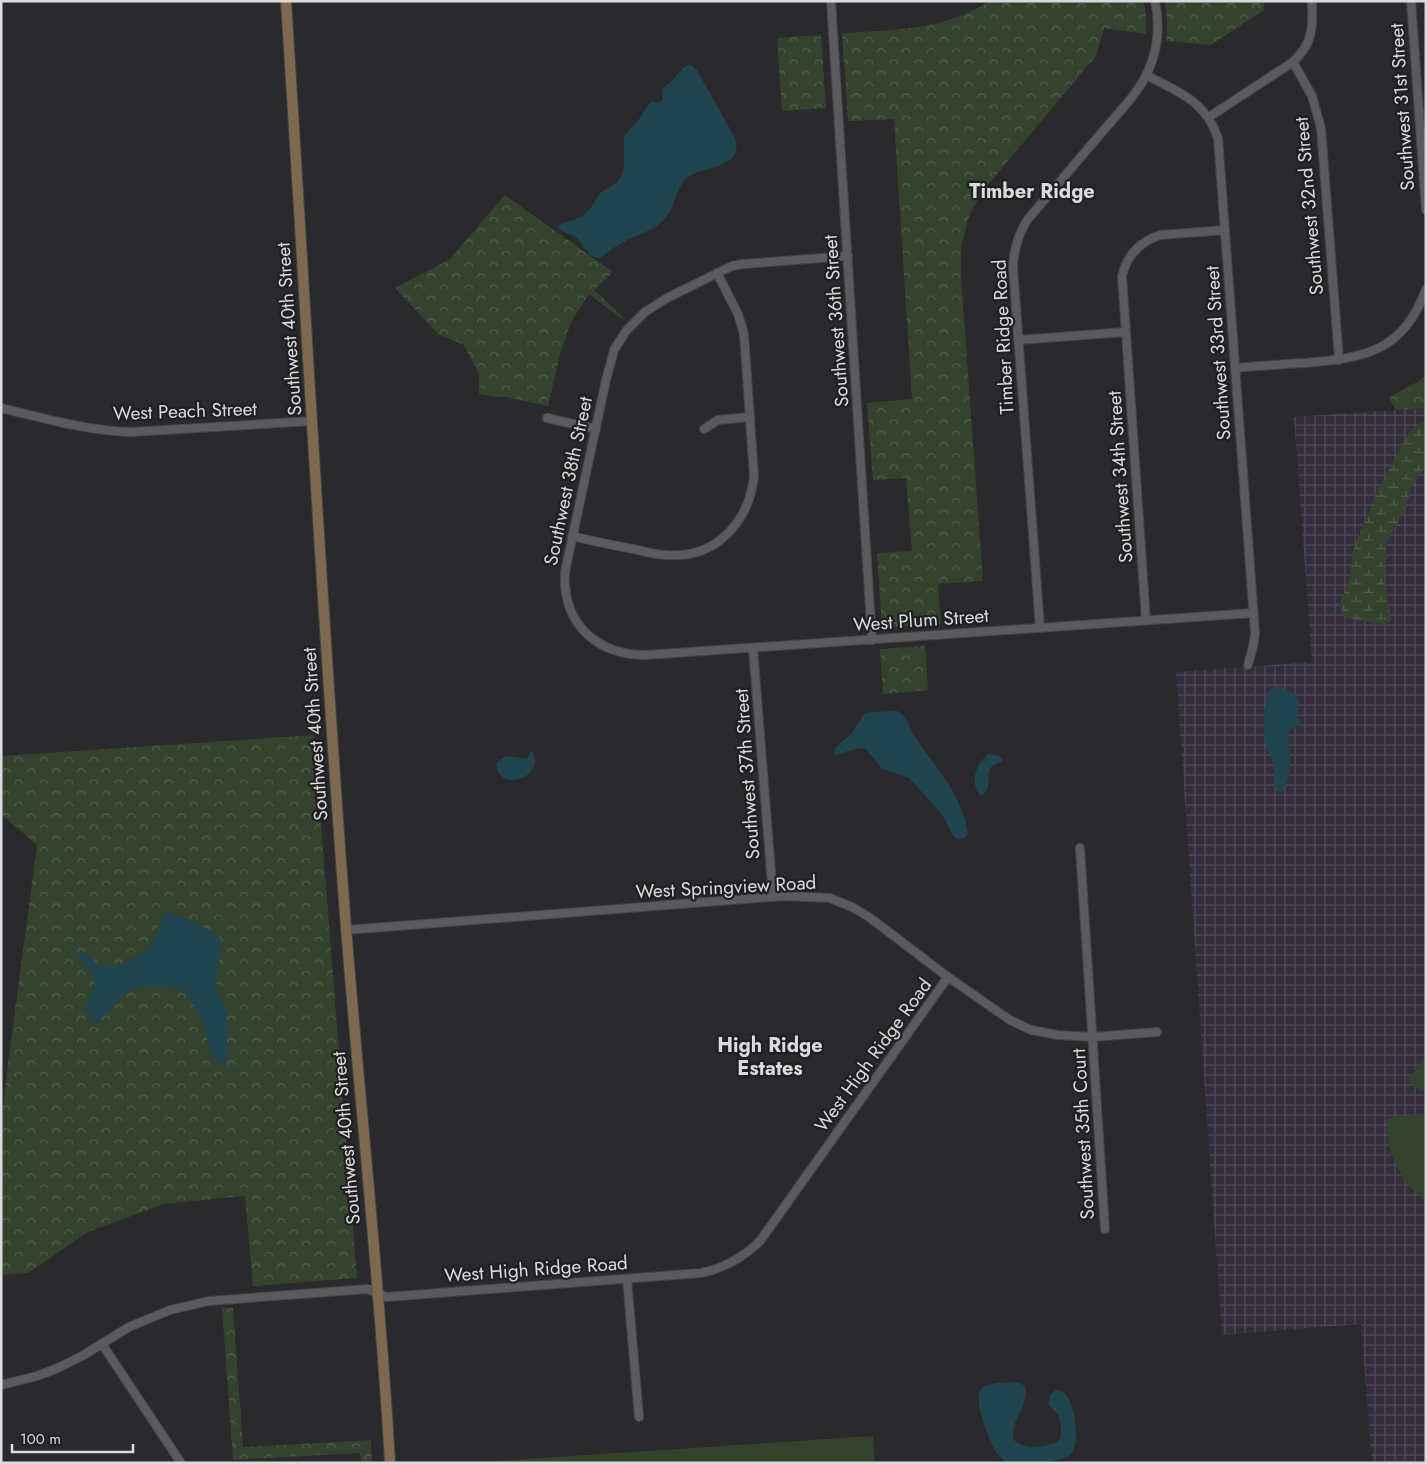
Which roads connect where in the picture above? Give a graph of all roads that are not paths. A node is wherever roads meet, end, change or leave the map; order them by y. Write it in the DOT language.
graph roads {
  1 [pos="286,1"];
  2 [pos="831,1"];
  3 [pos="1155,1"];
  4 [pos="1312,1"];
  5 [pos="1411,1"];
  6 [pos="1293,62"];
  7 [pos="1146,75"];
  8 [pos="1209,117"];
  9 [pos="1426,210"];
  10 [pos="1226,230"];
  11 [pos="848,256"];
  12 [pos="717,273"];
  13 [pos="1426,289"];
  14 [pos="1125,332"];
  15 [pos="1018,340"];
  16 [pos="1339,360"];
  17 [pos="1236,368"];
  18 [pos="1,408"];
  19 [pos="750,416"];
  20 [pos="547,418"];
  21 [pos="313,421"];
  22 [pos="596,428"];
  23 [pos="704,429"];
  24 [pos="572,536"];
  25 [pos="1253,613"];
  26 [pos="1146,620"];
  27 [pos="1040,628"];
  28 [pos="872,640"];
  29 [pos="594,641"];
  30 [pos="753,648"];
  31 [pos="1248,665"];
  32 [pos="1080,848"];
  33 [pos="773,897"];
  34 [pos="346,930"];
  35 [pos="948,977"];
  36 [pos="1157,1032"];
  37 [pos="1093,1037"];
  38 [pos="1105,1229"];
  39 [pos="627,1279"];
  40 [pos="377,1292"];
  41 [pos="102,1344"];
  42 [pos="1,1385"];
  43 [pos="639,1417"];
  44 [pos="181,1463"];
  45 [pos="390,1463"];
  1 -- 21 [label="main road, Southwest 40th Street"];
  2 -- 11 [label="street, Southwest 36th Street"];
  3 -- 7 [label="street, Timber Ridge Road"];
  4 -- 6 [label="street"];
  5 -- 9 [label="street, Southwest 31st Street"];
  6 -- 8 [label="street"];
  6 -- 16 [label="street, Southwest 32nd Street"];
  7 -- 8 [label="street, Southwest 33rd Street"];
  7 -- 15 [label="street, Timber Ridge Road"];
  8 -- 10 [label="street, Southwest 33rd Street"];
  10 -- 14 [label="street, Southwest 34th Street"];
  10 -- 17 [label="street, Southwest 33rd Street"];
  11 -- 12 [label="street, Southwest 38th Street"];
  11 -- 28 [label="street, Southwest 36th Street"];
  12 -- 19 [label="street"];
  12 -- 22 [label="street, Southwest 38th Street"];
  13 -- 16 [label="street"];
  14 -- 15 [label="street"];
  14 -- 26 [label="street, Southwest 34th Street"];
  15 -- 27 [label="street, Timber Ridge Road"];
  16 -- 17 [label="street"];
  17 -- 25 [label="street, Southwest 33rd Street"];
  18 -- 21 [label="street, West Peach Street"];
  19 -- 23 [label="street"];
  19 -- 24 [label="street"];
  20 -- 22 [label="street"];
  21 -- 34 [label="main road, Southwest 40th Street"];
  22 -- 24 [label="street, Southwest 38th Street"];
  24 -- 29 [label="street, Southwest 38th Street"];
  25 -- 26 [label="street, West Plum Street"];
  25 -- 31 [label="street, Southwest 33rd Street"];
  26 -- 27 [label="street, West Plum Street"];
  27 -- 28 [label="street, West Plum Street"];
  28 -- 30 [label="street, West Plum Street"];
  29 -- 30 [label="street, West Plum Street"];
  30 -- 33 [label="street, Southwest 37th Street"];
  32 -- 37 [label="street, Southwest 35th Court"];
  33 -- 34 [label="street, West Springview Road"];
  33 -- 35 [label="street, West Springview Road"];
  34 -- 40 [label="main road, Southwest 40th Street"];
  35 -- 37 [label="street, West Springview Road"];
  35 -- 39 [label="street, West High Ridge Road"];
  36 -- 37 [label="street, West Springview Road"];
  37 -- 38 [label="street, Southwest 35th Court"];
  39 -- 40 [label="street, West High Ridge Road"];
  39 -- 43 [label="street"];
  40 -- 41 [label="street, West High Ridge Road"];
  40 -- 45 [label="main road, Southwest 40th Street"];
  41 -- 42 [label="street, West High Ridge Road"];
  41 -- 44 [label="street"];
}
